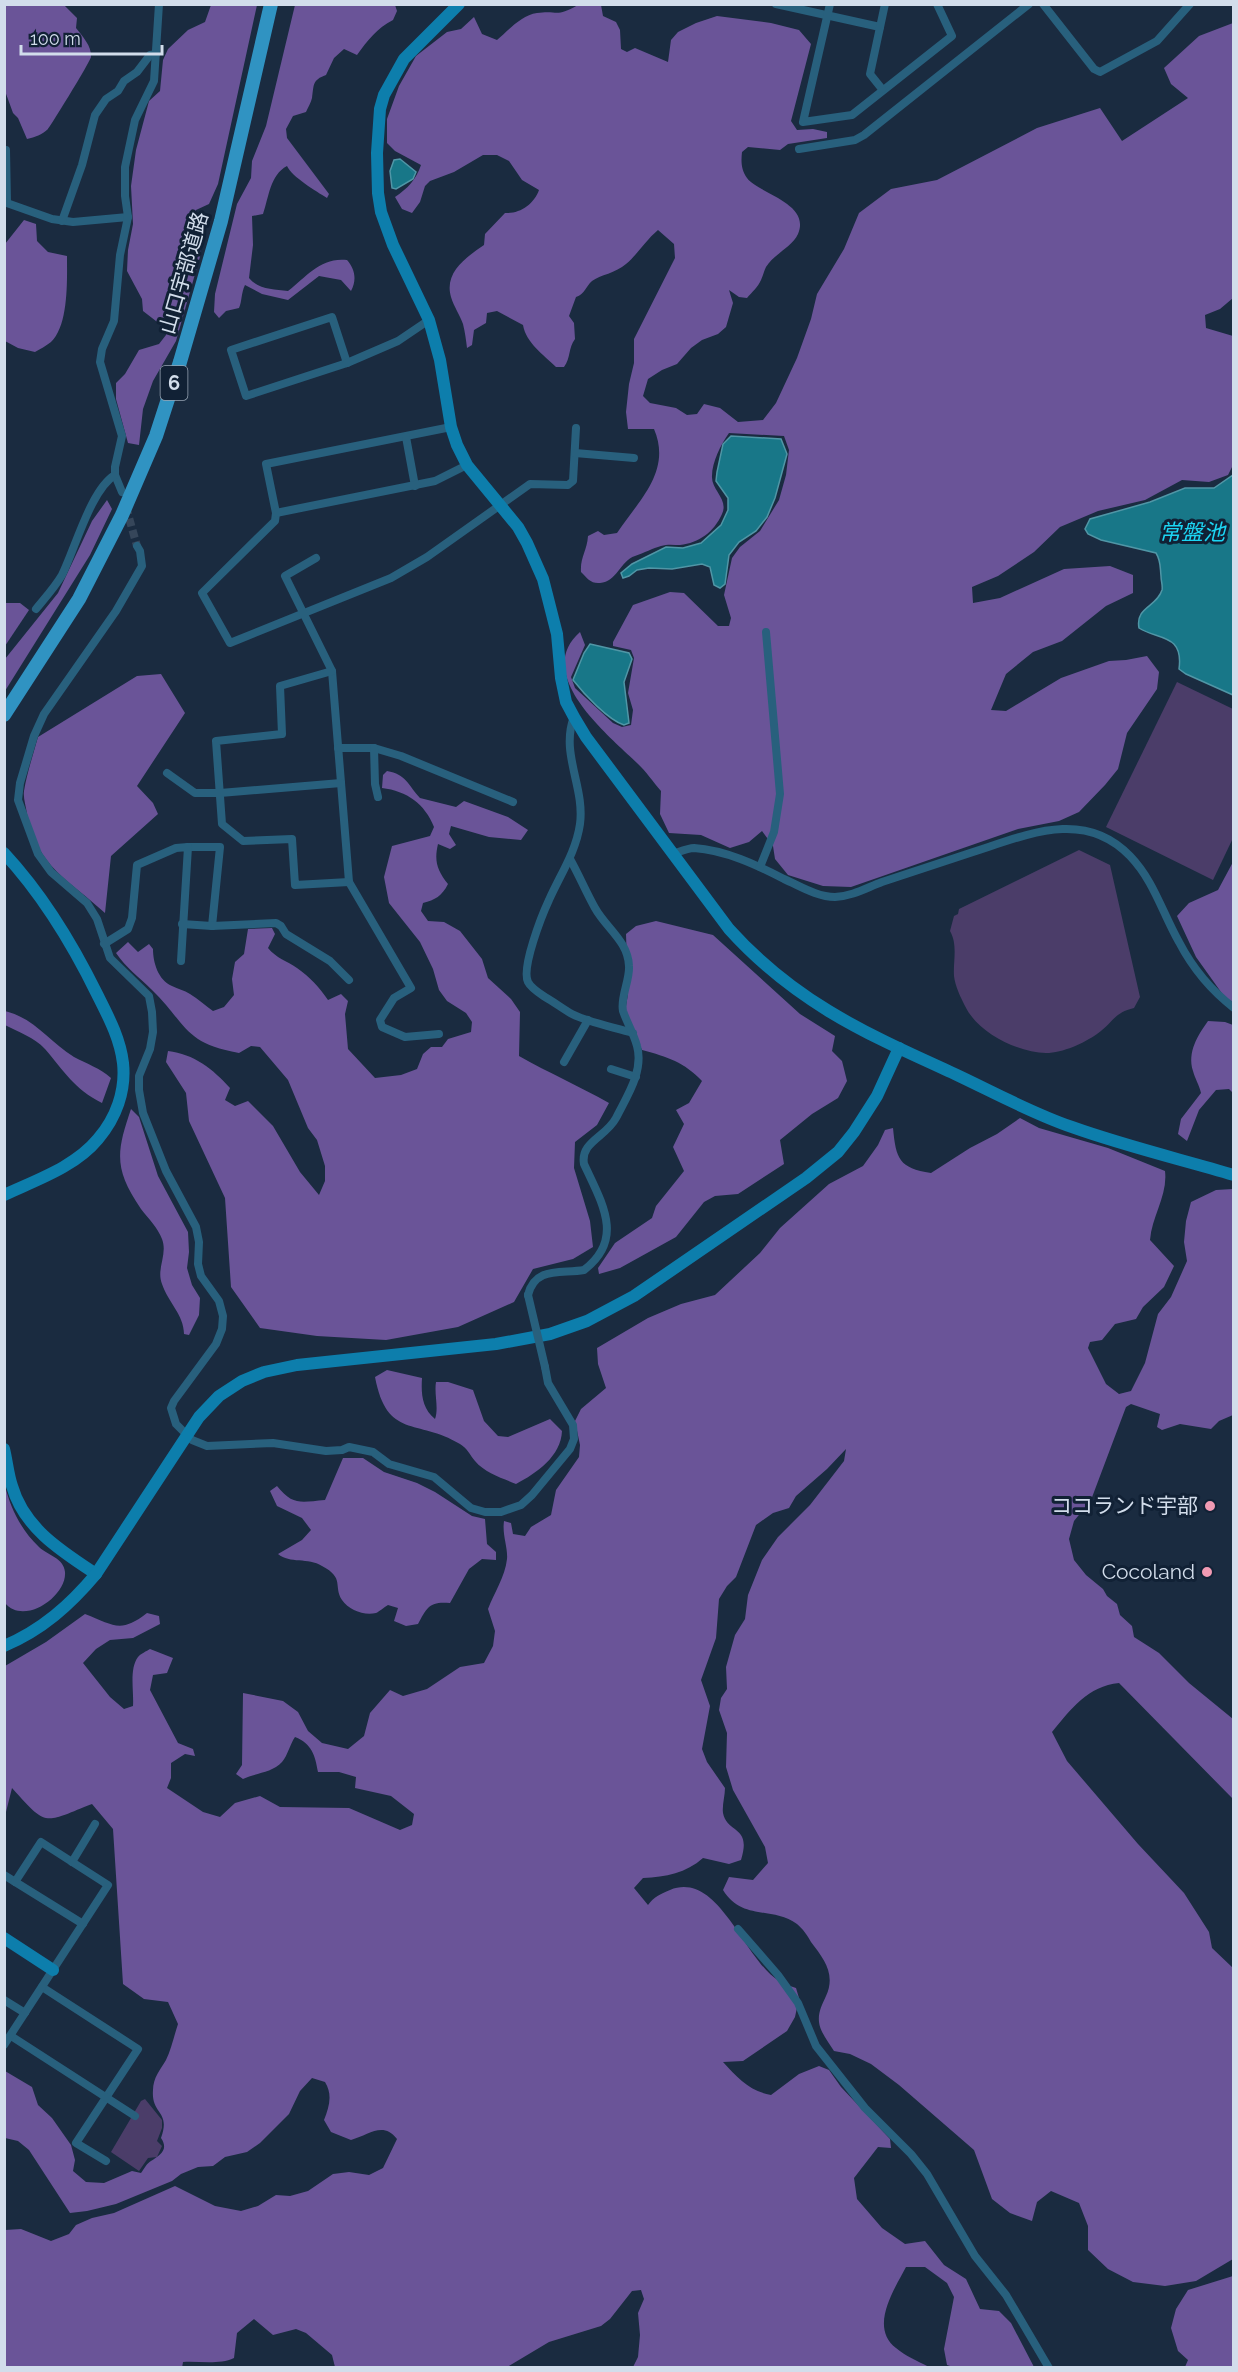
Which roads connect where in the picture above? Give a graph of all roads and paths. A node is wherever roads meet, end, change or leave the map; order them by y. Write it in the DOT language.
graph roads {
  1 [pos="159,4"];
  2 [pos="271,4"];
  3 [pos="459,4"];
  4 [pos="776,4"];
  5 [pos="830,4"];
  6 [pos="885,4"];
  7 [pos="937,4"];
  8 [pos="1029,4"];
  9 [pos="1043,4"];
  10 [pos="1190,4"];
  11 [pos="828,16"];
  12 [pos="880,27"];
  13 [pos="156,54"];
  14 [pos="882,89"];
  15 [pos="799,149"];
  16 [pos="6,150"];
  17 [pos="6,203"];
  18 [pos="128,217"];
  19 [pos="62,220"];
  20 [pos="429,320"];
  21 [pos="347,363"];
  22 [pos="451,426"];
  23 [pos="576,428"];
  24 [pos="406,437"];
  25 [pos="574,453"];
  26 [pos="634,458"];
  27 [pos="468,465"];
  28 [pos="115,475"];
  29 [pos="415,486"];
  30 [pos="123,492"];
  31 [pos="501,505"];
  32 [pos="276,513"];
  33 [pos="137,546"];
  34 [pos="316,558"];
  35 [pos="36,609"];
  36 [pos="304,614"];
  37 [pos="766,632"];
  38 [pos="332,671"];
  39 [pos="4,715"];
  40 [pos="574,717"];
  41 [pos="338,748"];
  42 [pos="374,748"];
  43 [pos="167,773"];
  44 [pos="341,783"];
  45 [pos="220,794"];
  46 [pos="378,797"];
  47 [pos="513,802"];
  48 [pos="188,848"];
  49 [pos="4,852"];
  50 [pos="673,854"];
  51 [pos="570,859"];
  52 [pos="760,867"];
  53 [pos="349,882"];
  54 [pos="182,924"];
  55 [pos="212,926"];
  56 [pos="104,944"];
  57 [pos="181,961"];
  58 [pos="349,980"];
  59 [pos="1233,1008"];
  60 [pos="588,1020"];
  61 [pos="633,1033"];
  62 [pos="439,1034"];
  63 [pos="899,1048"];
  64 [pos="564,1062"];
  65 [pos="611,1069"];
  66 [pos="636,1077"];
  67 [pos="1233,1175"];
  68 [pos="4,1195"];
  69 [pos="186,1435"];
  70 [pos="4,1449"];
  71 [pos="96,1574"];
  72 [pos="4,1646"];
  73 [pos="95,1824"];
  74 [pos="72,1862"];
  75 [pos="4,1875"];
  76 [pos="15,1882"];
  77 [pos="83,1924"];
  78 [pos="738,1929"];
  79 [pos="4,1938"];
  80 [pos="54,1970"];
  81 [pos="42,1987"];
  82 [pos="4,2000"];
  83 [pos="25,2013"];
  84 [pos="11,2036"];
  85 [pos="4,2045"];
  86 [pos="105,2097"];
  87 [pos="135,2116"];
  88 [pos="106,2161"];
  89 [pos="1048,2367"];
  1 -- 13 [label="street"];
  2 -- 39 [label="main road, 山口宇部道路 / 6"];
  3 -- 20 [label="street"];
  4 -- 11 [label="street"];
  5 -- 11 [label="street"];
  6 -- 12 [label="street"];
  7 -- 14 [label="street"];
  8 -- 15 [label="street"];
  9 -- 10 [label="street"];
  11 -- 12 [label="street"];
  11 -- 14 [label="street"];
  12 -- 14 [label="street"];
  13 -- 18 [label="street"];
  13 -- 19 [label="street"];
  16 -- 17 [label="street"];
  17 -- 19 [label="street"];
  18 -- 19 [label="street"];
  18 -- 28 [label="street"];
  20 -- 21 [label="street"];
  20 -- 22 [label="street"];
  21 -- 21 [label="street"];
  22 -- 24 [label="street"];
  22 -- 27 [label="street"];
  23 -- 25 [label="street"];
  24 -- 29 [label="street"];
  24 -- 32 [label="street"];
  25 -- 26 [label="street"];
  25 -- 31 [label="street"];
  27 -- 29 [label="street"];
  27 -- 31 [label="street"];
  28 -- 30 [label="street"];
  28 -- 35 [label="street"];
  29 -- 32 [label="street"];
  31 -- 36 [label="street"];
  31 -- 40 [label="street"];
  32 -- 36 [label="street"];
  33 -- 56 [label="street"];
  34 -- 36 [label="street"];
  36 -- 38 [label="street"];
  37 -- 52 [label="street"];
  38 -- 41 [label="street"];
  38 -- 45 [label="street"];
  40 -- 50 [label="street"];
  40 -- 51 [label="street"];
  41 -- 42 [label="street"];
  41 -- 44 [label="street"];
  42 -- 46 [label="street"];
  42 -- 47 [label="street"];
  43 -- 45 [label="street"];
  44 -- 45 [label="street"];
  44 -- 53 [label="street"];
  45 -- 53 [label="street"];
  48 -- 54 [label="street"];
  48 -- 55 [label="street"];
  48 -- 56 [label="street"];
  49 -- 68 [label="street"];
  50 -- 52 [label="street"];
  50 -- 63 [label="street"];
  51 -- 60 [label="street"];
  51 -- 61 [label="street"];
  52 -- 59 [label="street"];
  53 -- 62 [label="street"];
  54 -- 55 [label="street"];
  54 -- 57 [label="street"];
  55 -- 58 [label="street"];
  56 -- 69 [label="street"];
  60 -- 61 [label="street"];
  60 -- 64 [label="street"];
  61 -- 66 [label="street"];
  63 -- 67 [label="street"];
  63 -- 69 [label="street"];
  65 -- 66 [label="street"];
  66 -- 69 [label="street, bridge"];
  69 -- 71 [label="street"];
  70 -- 71 [label="street"];
  71 -- 72 [label="street"];
  73 -- 74 [label="street"];
  74 -- 76 [label="street"];
  74 -- 77 [label="street"];
  75 -- 76 [label="street"];
  76 -- 77 [label="street"];
  77 -- 80 [label="street"];
  78 -- 89 [label="street"];
  79 -- 80 [label="street"];
  80 -- 81 [label="street"];
  81 -- 83 [label="street"];
  81 -- 86 [label="street"];
  82 -- 83 [label="street"];
  83 -- 84 [label="street"];
  84 -- 85 [label="street"];
  84 -- 86 [label="street"];
  86 -- 87 [label="street"];
  86 -- 88 [label="street"];
}
